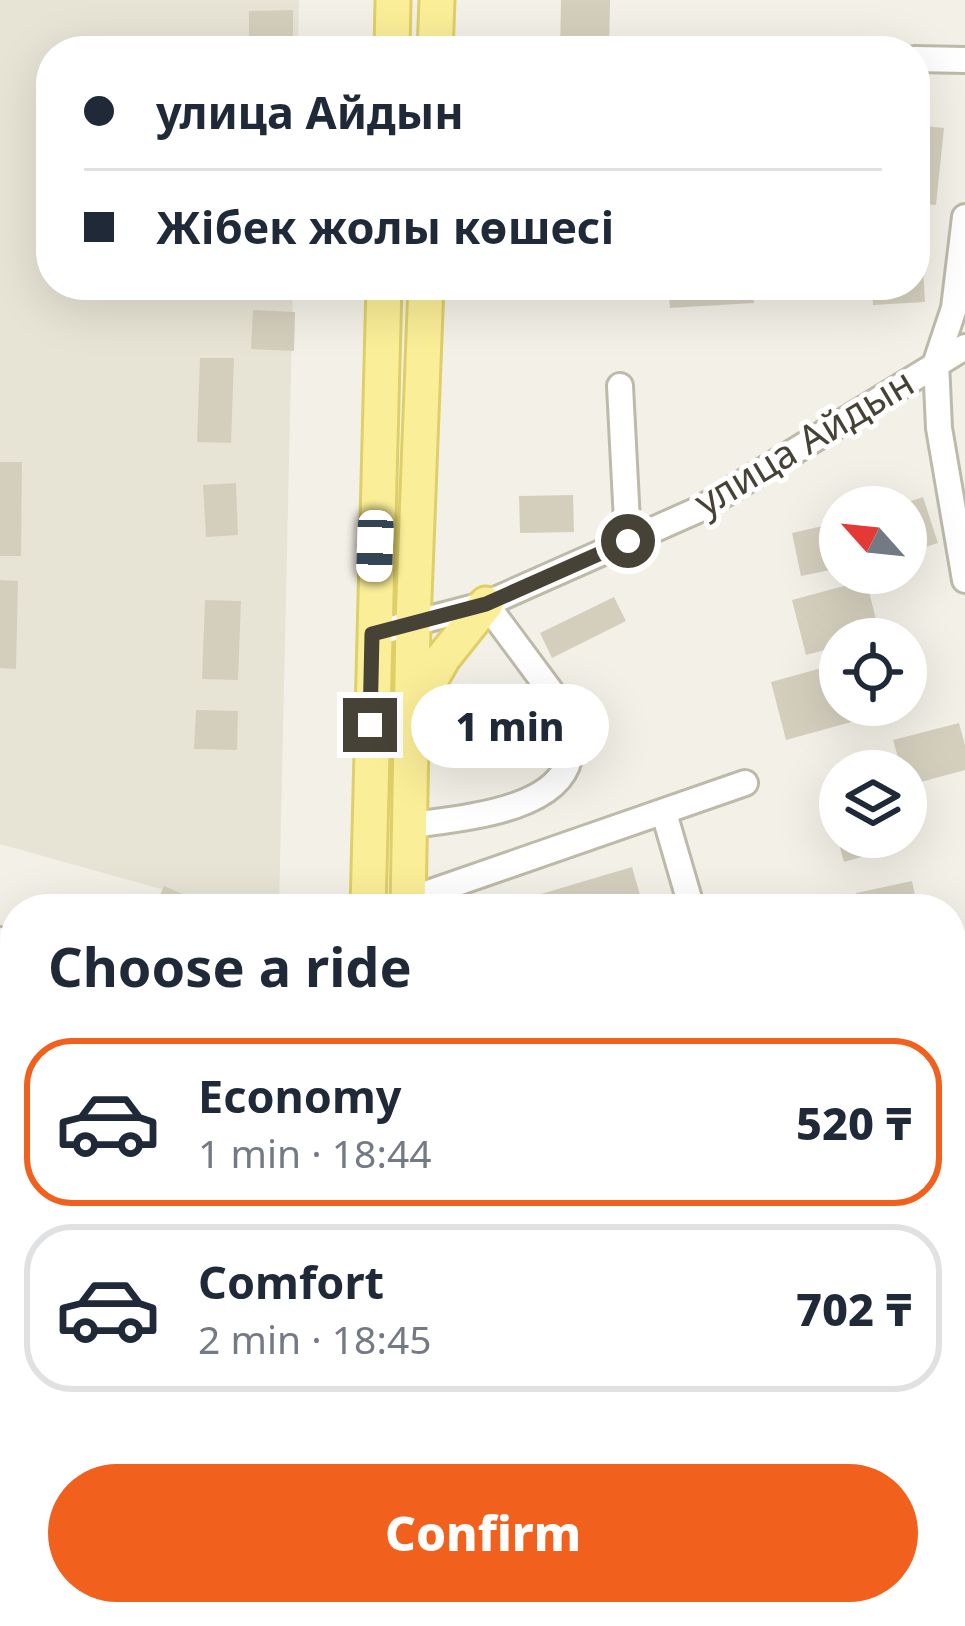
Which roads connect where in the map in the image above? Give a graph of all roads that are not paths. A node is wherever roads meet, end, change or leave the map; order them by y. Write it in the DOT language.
graph roads {
  1 [pos="393,0"];
  2 [pos="437,0"];
  3 [pos="392,36"];
  4 [pos="436,36"];
  5 [pos="930,59"];
  6 [pos="965,60"];
  7 [pos="965,217"];
  8 [pos="383,300"];
  9 [pos="425,300"];
  10 [pos="965,347"];
  11 [pos="936,362"];
  12 [pos="620,386"];
  13 [pos="628,541"];
  14 [pos="965,580"];
  15 [pos="486,604"];
  16 [pos="413,623"];
  17 [pos="372,634"];
  18 [pos="555,696"];
  19 [pos="411,720"];
  20 [pos="745,783"];
  21 [pos="664,813"];
  22 [pos="410,826"];
  23 [pos="368,894"];
  24 [pos="408,894"];
  25 [pos="436,894"];
  26 [pos="688,894"];
  1 -- 3 [label="main road"];
  2 -- 4 [label="main road"];
  5 -- 6 [label="street"];
  7 -- 11 [label="street"];
  8 -- 17 [label="main road"];
  9 -- 16 [label="main road"];
  10 -- 11 [label="street, улица Айдын"];
  11 -- 13 [label="street, улица Айдын"];
  11 -- 14 [label="street"];
  12 -- 13 [label="street"];
  13 -- 15 [label="street, улица Айдын"];
  15 -- 16 [label="street, улица Айдын"];
  15 -- 18 [label="street"];
  15 -- 19 [label="main road"];
  16 -- 17 [label="street, улица Айдын"];
  16 -- 19 [label="main road"];
  17 -- 23 [label="main road"];
  18 -- 19 [label="street"];
  18 -- 22 [label="street"];
  19 -- 22 [label="main road"];
  20 -- 21 [label="street"];
  21 -- 25 [label="street"];
  21 -- 26 [label="street"];
  22 -- 24 [label="main road"];
}
